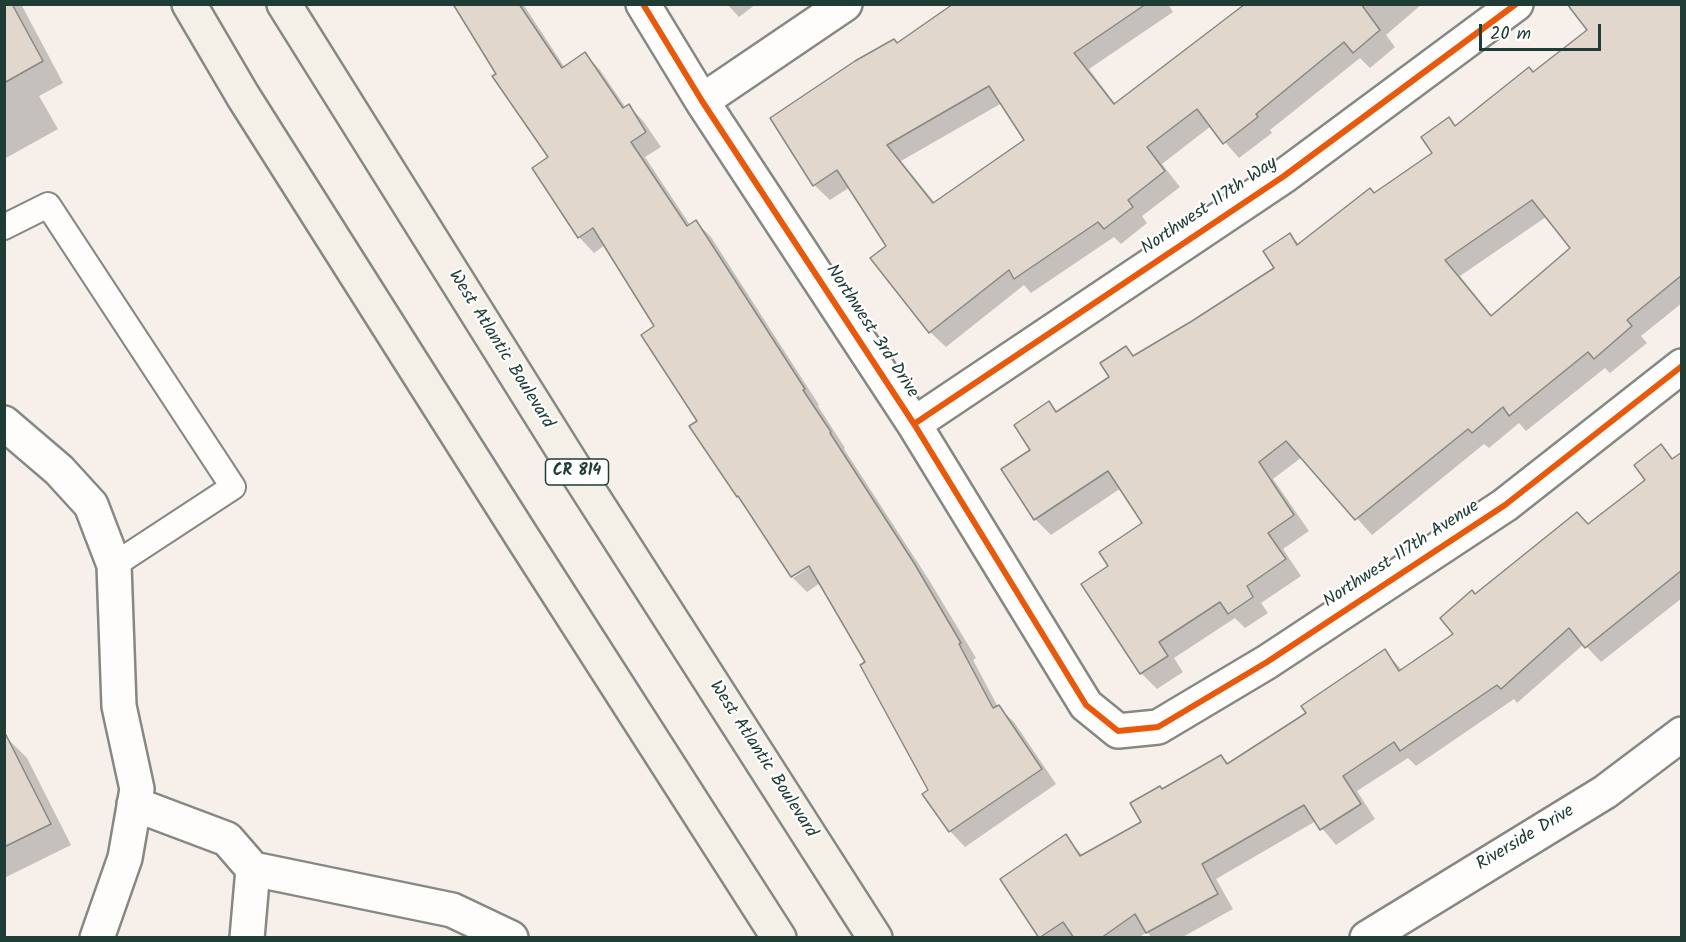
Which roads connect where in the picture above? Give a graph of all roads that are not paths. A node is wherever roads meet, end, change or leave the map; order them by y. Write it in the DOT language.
graph roads {
  1 [pos="189,4"];
  2 [pos="284,4"];
  3 [pos="643,4"];
  4 [pos="845,4"];
  5 [pos="1516,4"];
  6 [pos="702,101"];
  7 [pos="4,228"];
  8 [pos="1678,376"];
  9 [pos="4,423"];
  10 [pos="914,424"];
  11 [pos="114,565"];
  12 [pos="1118,731"];
  13 [pos="1682,735"];
  14 [pos="134,804"];
  15 [pos="253,869"];
  16 [pos="92,935"];
  17 [pos="247,938"];
  18 [pos="511,938"];
  19 [pos="779,938"];
  20 [pos="875,938"];
  21 [pos="1367,938"];
  1 -- 19 [label="main road"];
  2 -- 20 [label="main road, West Atlantic Boulevard / CR 814"];
  3 -- 6 [label="street, Northwest 3rd Drive"];
  4 -- 6 [label="street"];
  5 -- 10 [label="street, Northwest 117th Way"];
  6 -- 10 [label="street, Northwest 3rd Drive"];
  7 -- 11 [label="lane"];
  8 -- 12 [label="street, Northwest 117th Avenue"];
  9 -- 11 [label="street"];
  10 -- 12 [label="street, Northwest 3rd Drive"];
  11 -- 14 [label="street"];
  13 -- 21 [label="street, Riverside Drive"];
  14 -- 15 [label="street"];
  14 -- 16 [label="street"];
  15 -- 17 [label="street"];
  15 -- 18 [label="street"];
}
